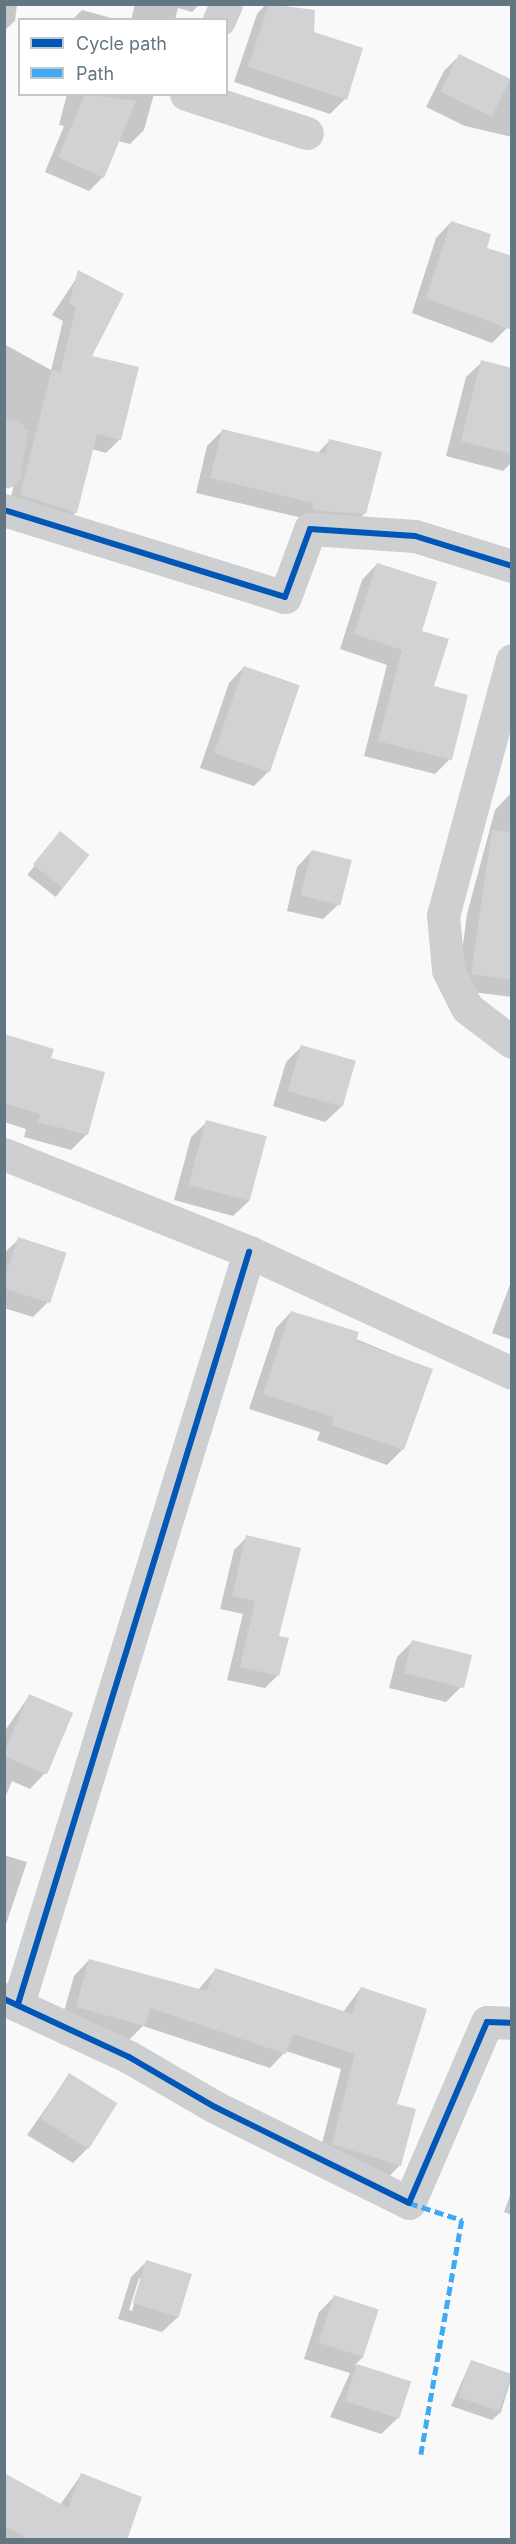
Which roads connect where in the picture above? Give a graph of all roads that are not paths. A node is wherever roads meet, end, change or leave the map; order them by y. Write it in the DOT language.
graph roads {
  1 [pos="226,4"];
  2 [pos="220,18"];
  3 [pos="192,96"];
  4 [pos="307,133"];
  5 [pos="4,434"];
  6 [pos="4,472"];
  7 [pos="4,510"];
  8 [pos="512,566"];
  9 [pos="512,660"];
  10 [pos="512,1042"];
  11 [pos="4,1154"];
  12 [pos="249,1252"];
  13 [pos="512,1373"];
  14 [pos="11,2002"];
  15 [pos="512,2023"];
  1 -- 2 [label="street"];
  3 -- 4 [label="street"];
  5 -- 6 [label="street"];
  7 -- 8 [label="street"];
  9 -- 10 [label="street"];
  11 -- 12 [label="street"];
  12 -- 13 [label="street"];
  12 -- 14 [label="street"];
  14 -- 15 [label="street"];
}
